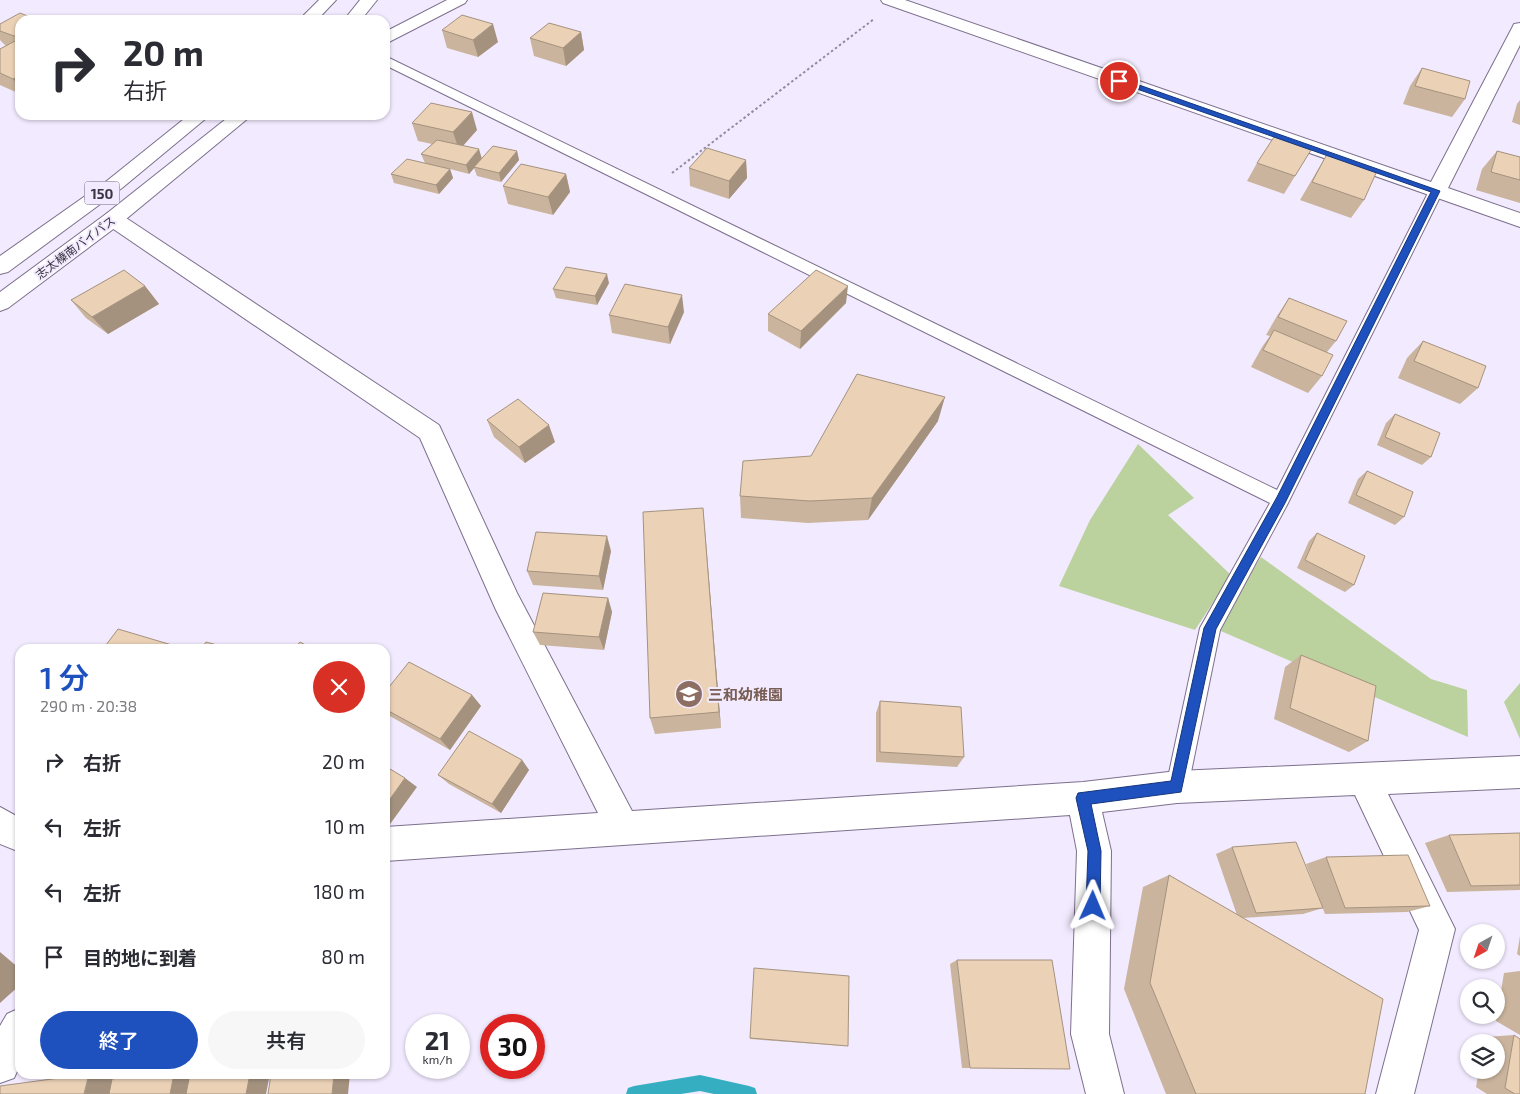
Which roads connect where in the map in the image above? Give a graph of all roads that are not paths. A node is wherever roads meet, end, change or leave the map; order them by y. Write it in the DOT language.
graph roads {
  1 [pos="328,0"];
  2 [pos="369,0"];
  3 [pos="459,0"];
  4 [pos="892,1"];
  5 [pos="312,15"];
  6 [pos="356,15"];
  7 [pos="1520,28"];
  8 [pos="390,36"];
  9 [pos="390,62"];
  10 [pos="195,120"];
  11 [pos="236,120"];
  12 [pos="1436,191"];
  13 [pos="112,219"];
  14 [pos="1520,220"];
  15 [pos="0,267"];
  16 [pos="0,303"];
  17 [pos="1281,500"];
  18 [pos="1520,772"];
  19 [pos="1364,779"];
  20 [pos="1177,787"];
  21 [pos="1083,798"];
  22 [pos="0,824"];
  23 [pos="622,827"];
  24 [pos="15,833"];
  25 [pos="390,844"];
  26 [pos="15,1036"];
  27 [pos="0,1064"];
  28 [pos="1105,1094"];
  29 [pos="1395,1094"];
  1 -- 5 [label="main road"];
  2 -- 6 [label="main road"];
  3 -- 8 [label="main road"];
  4 -- 12 [label="main road"];
  7 -- 12 [label="main road"];
  9 -- 17 [label="lane"];
  10 -- 15 [label="main road, 志太榛南バイパス / 150"];
  11 -- 13 [label="main road, 志太榛南バイパス / 150"];
  12 -- 14 [label="main road"];
  12 -- 17 [label="lane"];
  13 -- 16 [label="main road, 志太榛南バイパス / 150"];
  13 -- 23 [label="main road"];
  17 -- 20 [label="lane"];
  18 -- 19 [label="main road"];
  19 -- 20 [label="main road"];
  19 -- 29 [label="main road"];
  20 -- 21 [label="main road"];
  21 -- 23 [label="main road"];
  21 -- 28 [label="main road"];
  22 -- 24 [label="main road"];
  23 -- 25 [label="main road"];
  26 -- 27 [label="main road"];
}
